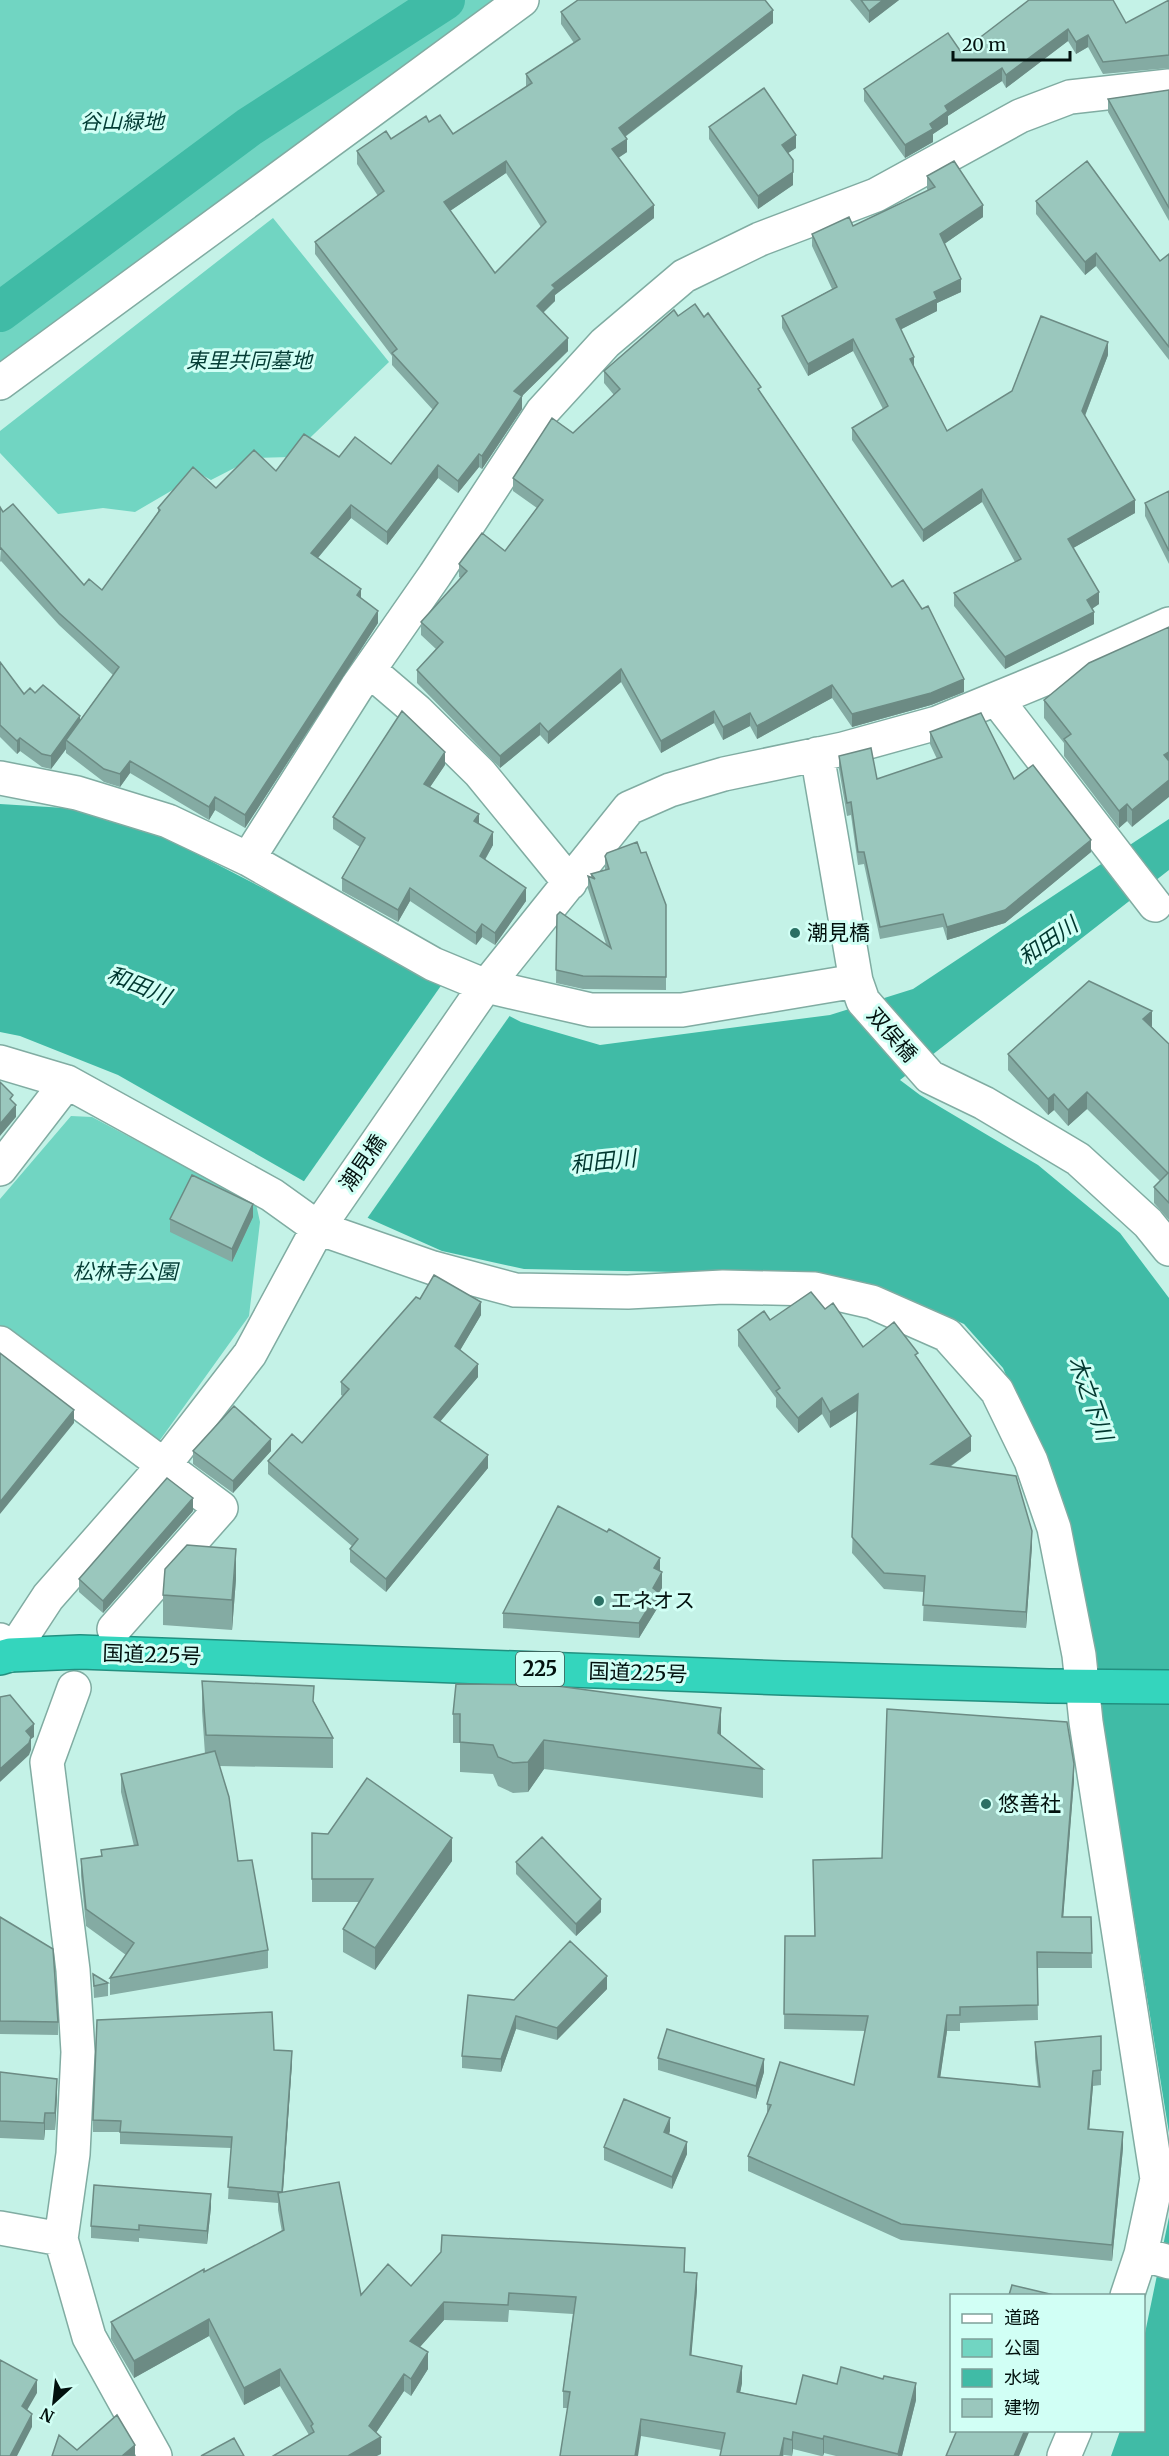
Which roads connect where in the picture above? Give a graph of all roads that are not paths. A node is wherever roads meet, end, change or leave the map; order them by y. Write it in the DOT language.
graph roads {
  1 [pos="522,0"];
  2 [pos="1169,86"];
  3 [pos="0,382"];
  4 [pos="1169,624"];
  5 [pos="369,670"];
  6 [pos="997,699"];
  7 [pos="817,754"];
  8 [pos="0,778"];
  9 [pos="248,859"];
  10 [pos="570,882"];
  11 [pos="1152,901"];
  12 [pos="482,990"];
  13 [pos="859,991"];
  14 [pos="0,1062"];
  15 [pos="68,1082"];
  16 [pos="0,1169"];
  17 [pos="323,1220"];
  18 [pos="1169,1249"];
  19 [pos="0,1343"];
  20 [pos="165,1464"];
  21 [pos="114,1629"];
  22 [pos="3,1651"];
  23 [pos="1087,1687"];
  24 [pos="1169,1687"];
  25 [pos="74,1688"];
  26 [pos="0,2228"];
  27 [pos="61,2239"];
  28 [pos="1155,2258"];
  29 [pos="1127,2294"];
  30 [pos="1074,2432"];
  31 [pos="155,2456"];
  32 [pos="1064,2456"];
  1 -- 3 [label="street"];
  2 -- 5 [label="street"];
  4 -- 6 [label="street, 潮見橋"];
  5 -- 9 [label="street"];
  5 -- 10 [label="street"];
  6 -- 7 [label="street, 潮見橋"];
  6 -- 11 [label="street"];
  7 -- 10 [label="street, 潮見橋"];
  7 -- 13 [label="street"];
  8 -- 9 [label="street"];
  9 -- 12 [label="street"];
  10 -- 12 [label="street, 潮見橋"];
  12 -- 13 [label="street"];
  12 -- 17 [label="street, 潮見橋"];
  13 -- 18 [label="street, 双俣橋"];
  14 -- 15 [label="street"];
  15 -- 16 [label="street"];
  15 -- 17 [label="street"];
  17 -- 20 [label="street, 潮見橋"];
  17 -- 23 [label="street"];
  19 -- 20 [label="street"];
  20 -- 21 [label="street"];
  20 -- 22 [label="street, 潮見橋"];
  22 -- 23 [label="highway, 国道225号 / 225"];
  23 -- 24 [label="highway, 国道225号 / 225"];
  23 -- 28 [label="street"];
  25 -- 27 [label="street"];
  26 -- 27 [label="street"];
  27 -- 31 [label="street"];
  28 -- 29 [label="street"];
  30 -- 32 [label="street"];
}
